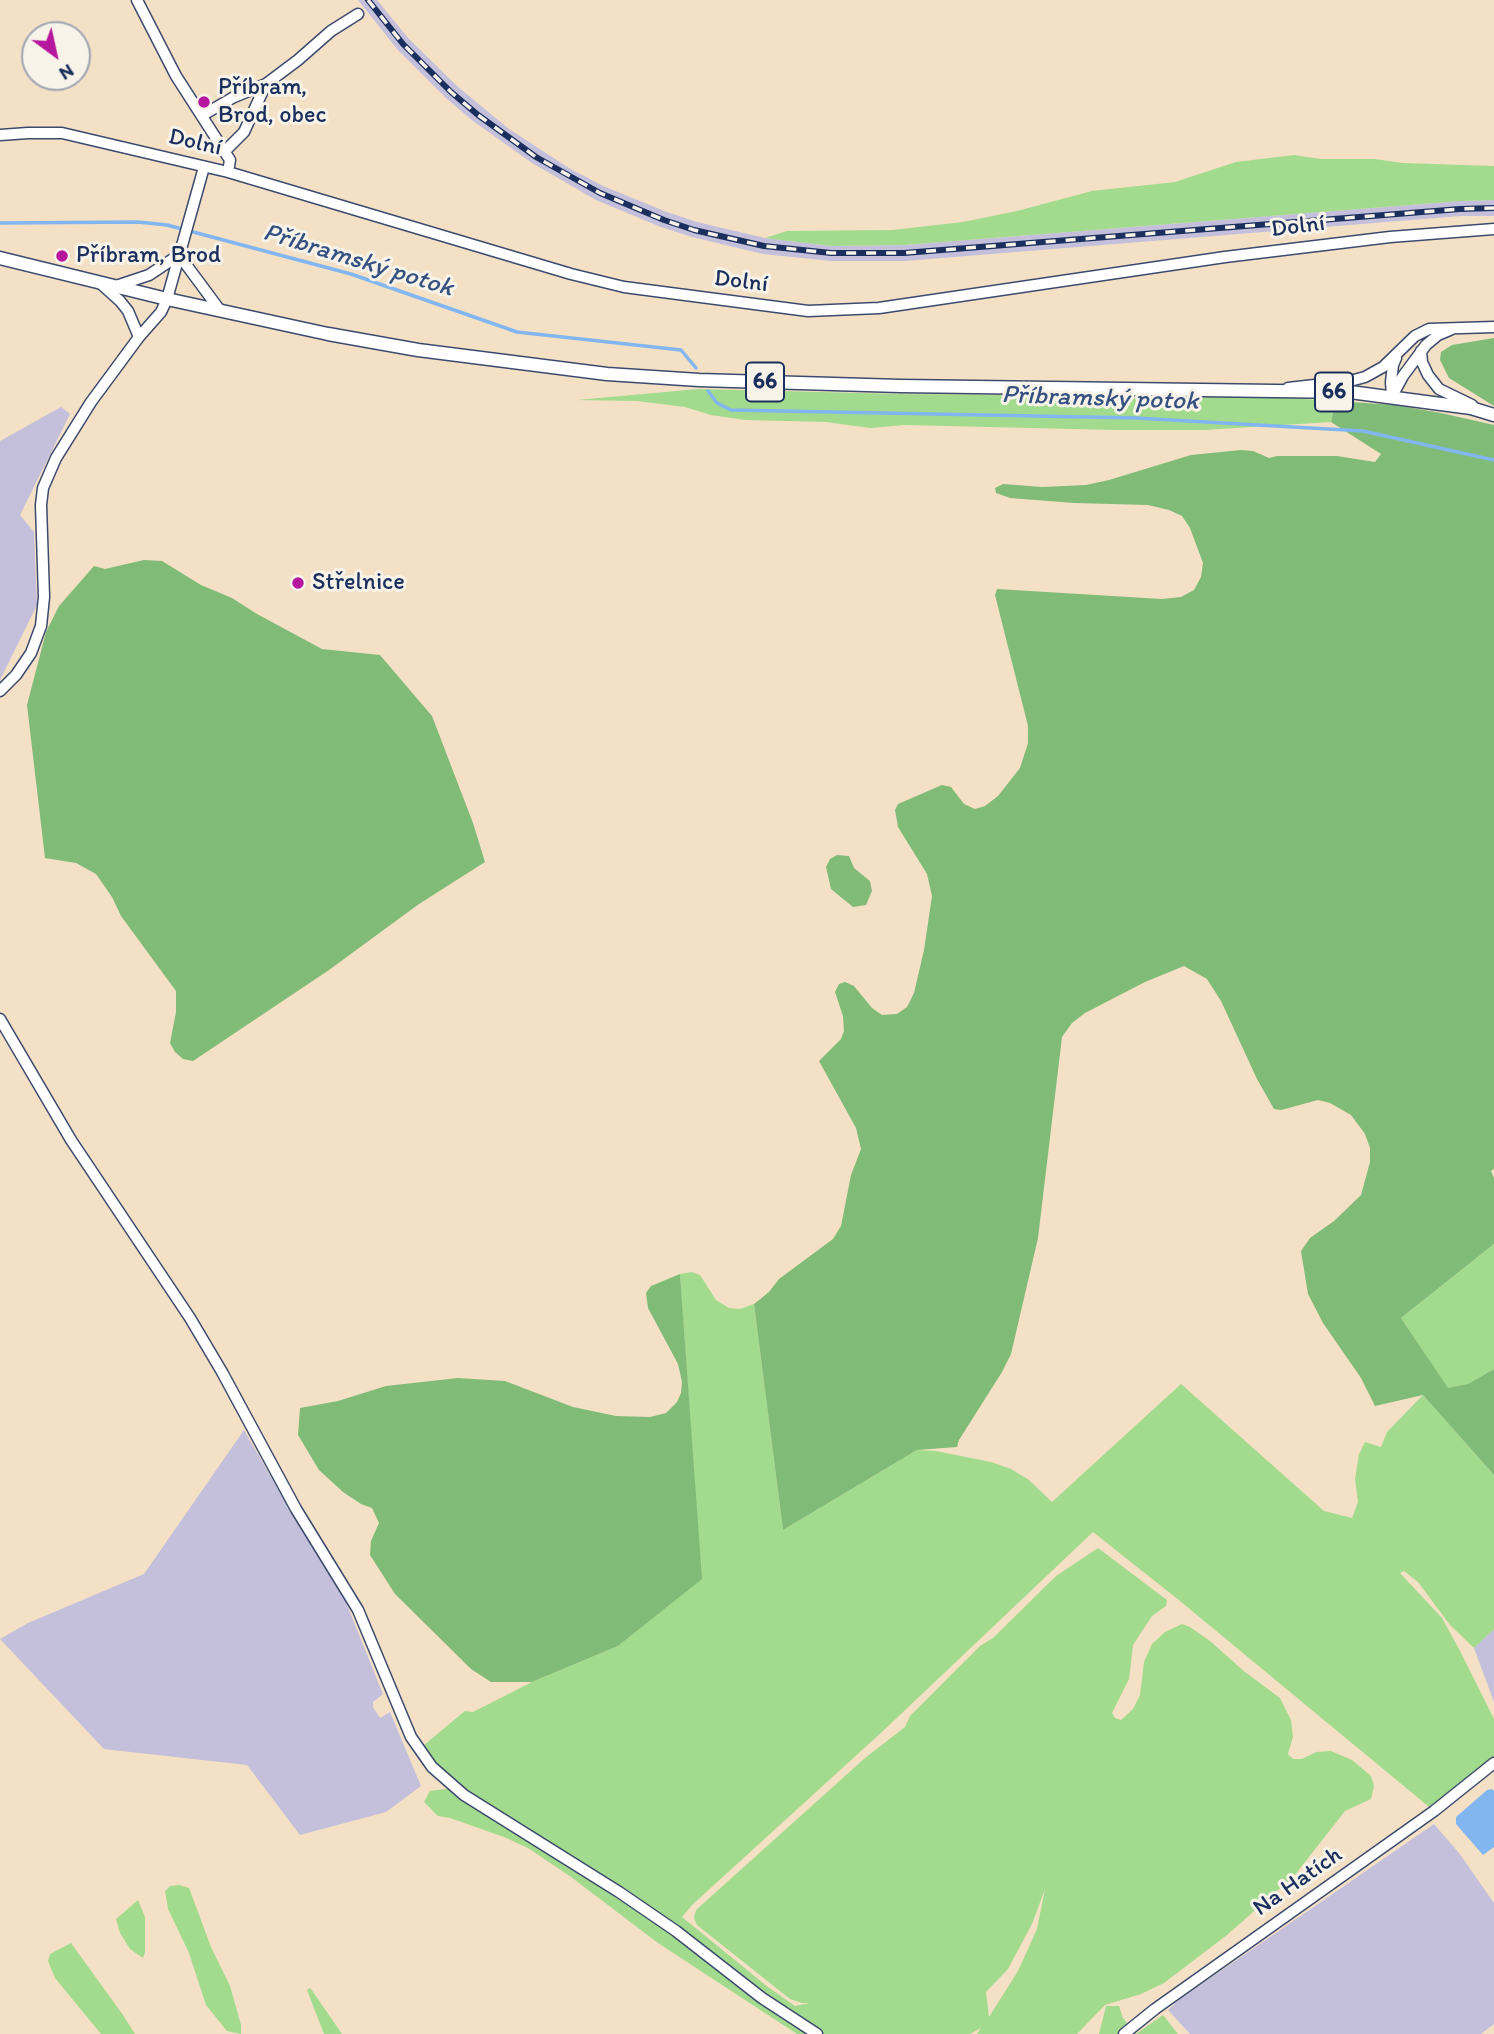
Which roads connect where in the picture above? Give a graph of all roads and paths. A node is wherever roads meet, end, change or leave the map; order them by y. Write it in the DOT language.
graph roads {
  1 [pos="137,0"];
  2 [pos="358,14"];
  3 [pos="266,84"];
  4 [pos="203,115"];
  5 [pos="0,135"];
  6 [pos="225,151"];
  7 [pos="204,167"];
  8 [pos="228,172"];
  9 [pos="1494,229"];
  10 [pos="179,256"];
  11 [pos="0,258"];
  12 [pos="99,282"];
  13 [pos="116,286"];
  14 [pos="167,299"];
  15 [pos="219,309"];
  16 [pos="1463,327"];
  17 [pos="1494,327"];
  18 [pos="139,337"];
  19 [pos="1400,351"];
  20 [pos="1421,351"];
  21 [pos="1276,391"];
  22 [pos="1392,396"];
  23 [pos="1494,415"];
  24 [pos="0,691"];
  25 [pos="0,1019"];
  26 [pos="1494,1763"];
  27 [pos="817,2034"];
  28 [pos="1124,2034"];
  1 -- 4 [label="street"];
  2 -- 3 [label="street"];
  3 -- 4 [label="street"];
  3 -- 6 [label="street"];
  4 -- 6 [label="street"];
  5 -- 7 [label="street, Dolní"];
  6 -- 8 [label="street"];
  7 -- 8 [label="street, Dolní"];
  7 -- 10 [label="street"];
  8 -- 9 [label="street, Dolní"];
  10 -- 13 [label="street"];
  10 -- 14 [label="street"];
  10 -- 15 [label="street"];
  11 -- 12 [label="main road, 66"];
  12 -- 13 [label="main road, 66"];
  12 -- 18 [label="street"];
  13 -- 14 [label="main road, 66"];
  14 -- 15 [label="main road, 66"];
  14 -- 18 [label="street"];
  15 -- 21 [label="main road, 66"];
  16 -- 17 [label="street"];
  16 -- 19 [label="street"];
  16 -- 20 [label="street"];
  18 -- 24 [label="street"];
  19 -- 21 [label="street"];
  19 -- 22 [label="street"];
  20 -- 22 [label="street"];
  20 -- 23 [label="street"];
  21 -- 22 [label="main road, 66"];
  22 -- 23 [label="main road, 66"];
  25 -- 27 [label="street"];
  26 -- 28 [label="street, Na Hatích"];
}
